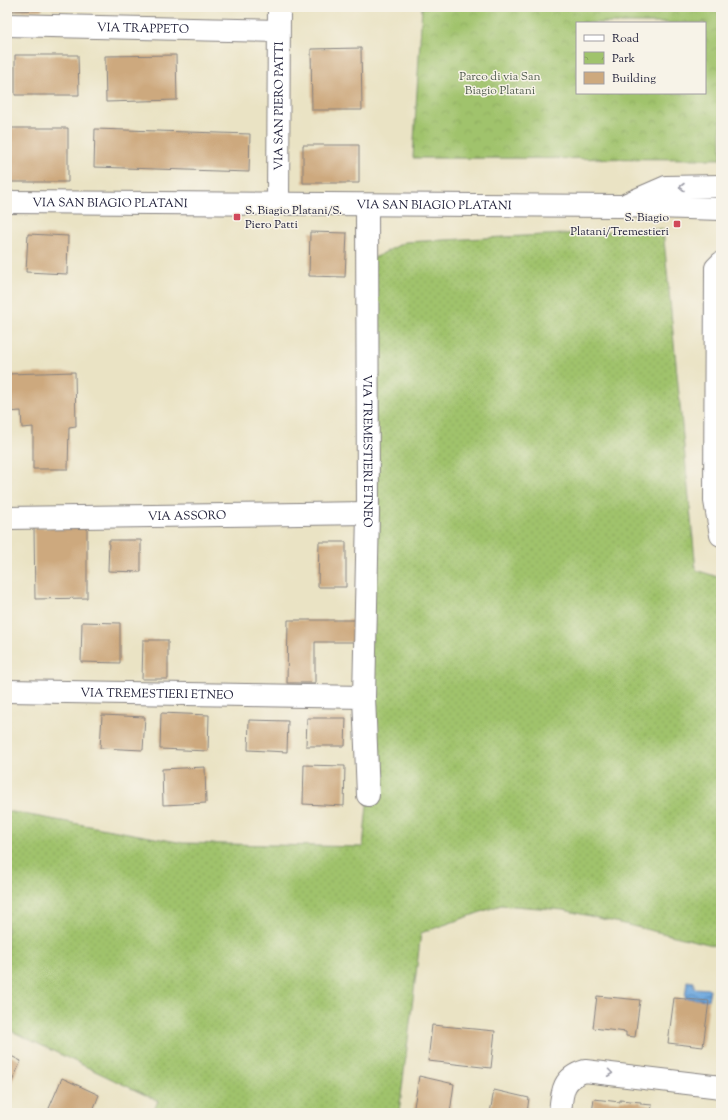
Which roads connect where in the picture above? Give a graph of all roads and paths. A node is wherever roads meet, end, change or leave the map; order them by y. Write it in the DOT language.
graph roads {
  1 [pos="279,7"];
  2 [pos="7,25"];
  3 [pos="278,31"];
  4 [pos="721,186"];
  5 [pos="7,202"];
  6 [pos="278,204"];
  7 [pos="368,205"];
  8 [pos="622,206"];
  9 [pos="721,209"];
  10 [pos="721,263"];
  11 [pos="368,513"];
  12 [pos="7,518"];
  13 [pos="721,535"];
  14 [pos="14,691"];
  15 [pos="364,697"];
  16 [pos="368,795"];
  17 [pos="721,1087"];
  18 [pos="560,1113"];
  1 -- 3 [label="street, VIA SAN PIERO PATTI"];
  2 -- 3 [label="street, VIA TRAPPETO"];
  3 -- 6 [label="street, VIA SAN PIERO PATTI"];
  4 -- 8 [label="street, VIA SAN BIAGIO PLATANI, one-way"];
  5 -- 6 [label="street, VIA SAN BIAGIO PLATANI"];
  6 -- 7 [label="street, VIA SAN BIAGIO PLATANI"];
  7 -- 8 [label="street, VIA SAN BIAGIO PLATANI"];
  7 -- 11 [label="street, VIA TREMESTIERI ETNEO"];
  8 -- 9 [label="street, VIA SAN BIAGIO PLATANI"];
  10 -- 13 [label="street"];
  11 -- 12 [label="street, VIA ASSORO"];
  11 -- 15 [label="street, VIA TREMESTIERI ETNEO"];
  14 -- 15 [label="street, VIA TREMESTIERI ETNEO"];
  15 -- 16 [label="street, VIA TREMESTIERI ETNEO"];
  18 -- 17 [label="street, one-way"];
}
